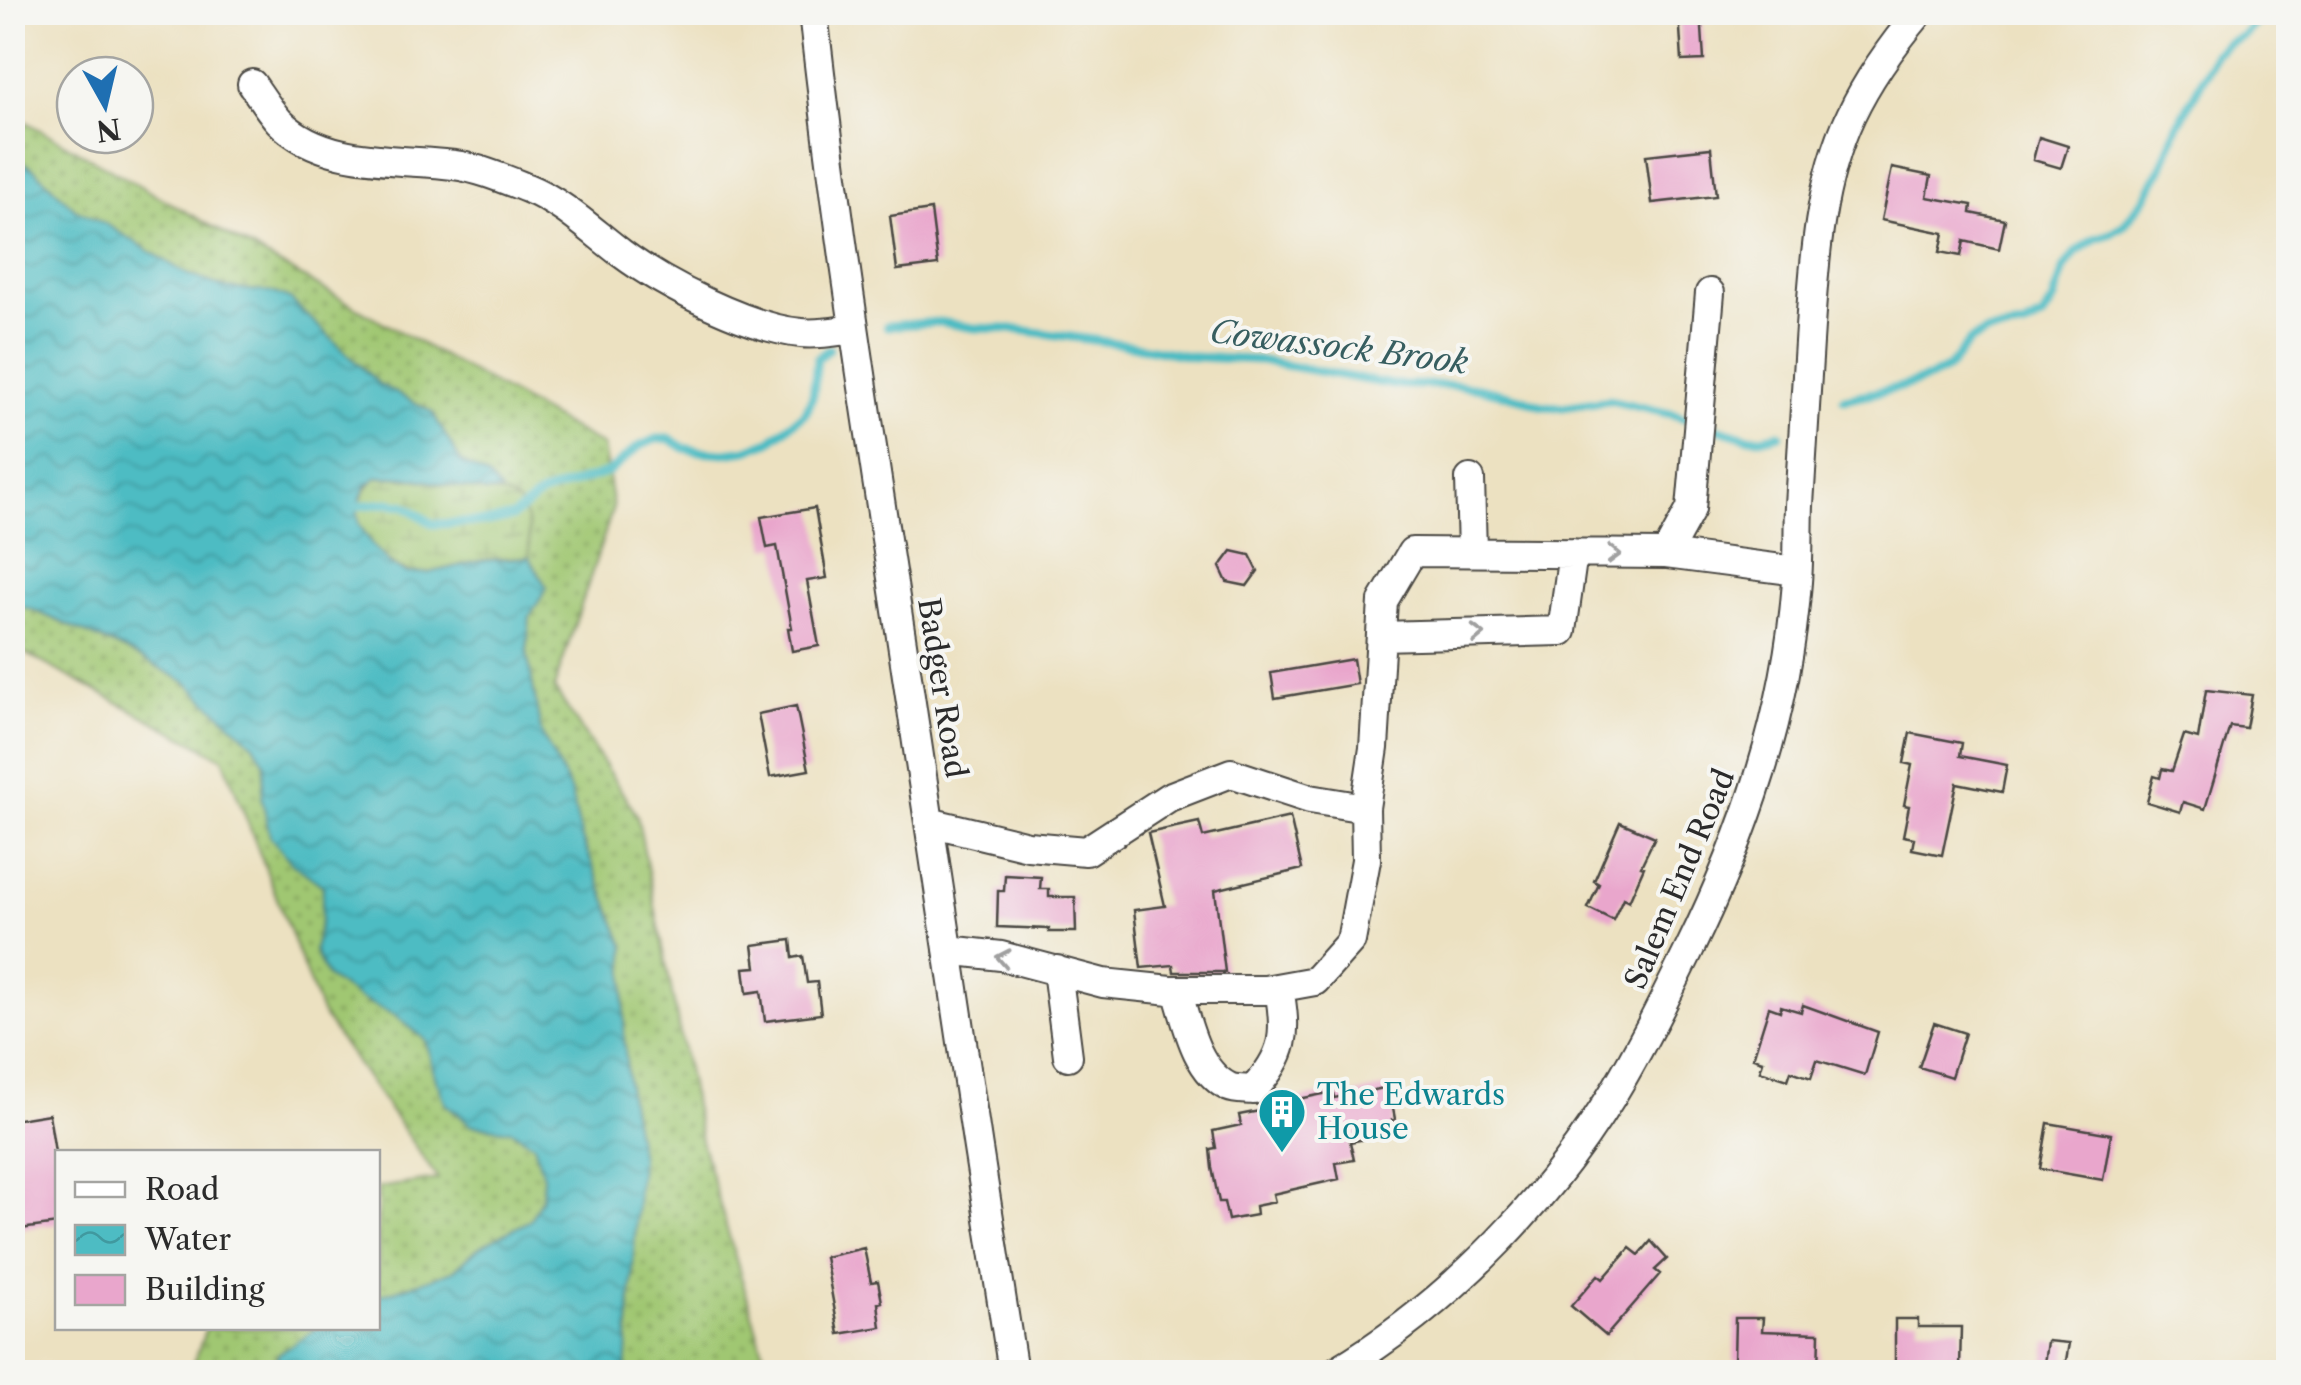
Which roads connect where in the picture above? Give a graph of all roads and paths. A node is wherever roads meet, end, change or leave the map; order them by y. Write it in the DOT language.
graph roads {
  1 [pos="813,12"];
  2 [pos="1920,12"];
  3 [pos="252,84"];
  4 [pos="1710,293"];
  5 [pos="854,328"];
  6 [pos="1470,479"];
  7 [pos="1472,552"];
  8 [pos="1573,554"];
  9 [pos="1666,554"];
  10 [pos="1797,571"];
  11 [pos="1380,636"];
  12 [pos="1364,808"];
  13 [pos="929,822"];
  14 [pos="948,950"];
  15 [pos="1057,970"];
  16 [pos="1279,988"];
  17 [pos="1177,990"];
  18 [pos="1068,1056"];
  19 [pos="1013,1372"];
  20 [pos="1335,1372"];
  1 -- 5 [label="street, Badger Road"];
  2 -- 10 [label="street, Salem End Road"];
  3 -- 5 [label="street"];
  4 -- 9 [label="street"];
  5 -- 13 [label="street, Badger Road"];
  6 -- 7 [label="street"];
  7 -- 8 [label="street"];
  7 -- 11 [label="street"];
  8 -- 9 [label="street, one-way"];
  11 -- 8 [label="street, one-way"];
  9 -- 10 [label="street"];
  10 -- 20 [label="street, Salem End Road"];
  11 -- 12 [label="street"];
  12 -- 13 [label="street"];
  12 -- 16 [label="street"];
  13 -- 14 [label="street, Badger Road"];
  15 -- 14 [label="street, one-way"];
  14 -- 19 [label="street, Badger Road"];
  15 -- 17 [label="street"];
  15 -- 18 [label="street"];
  16 -- 17 [label="street"];
  16 -- 17 [label="street"];
}
